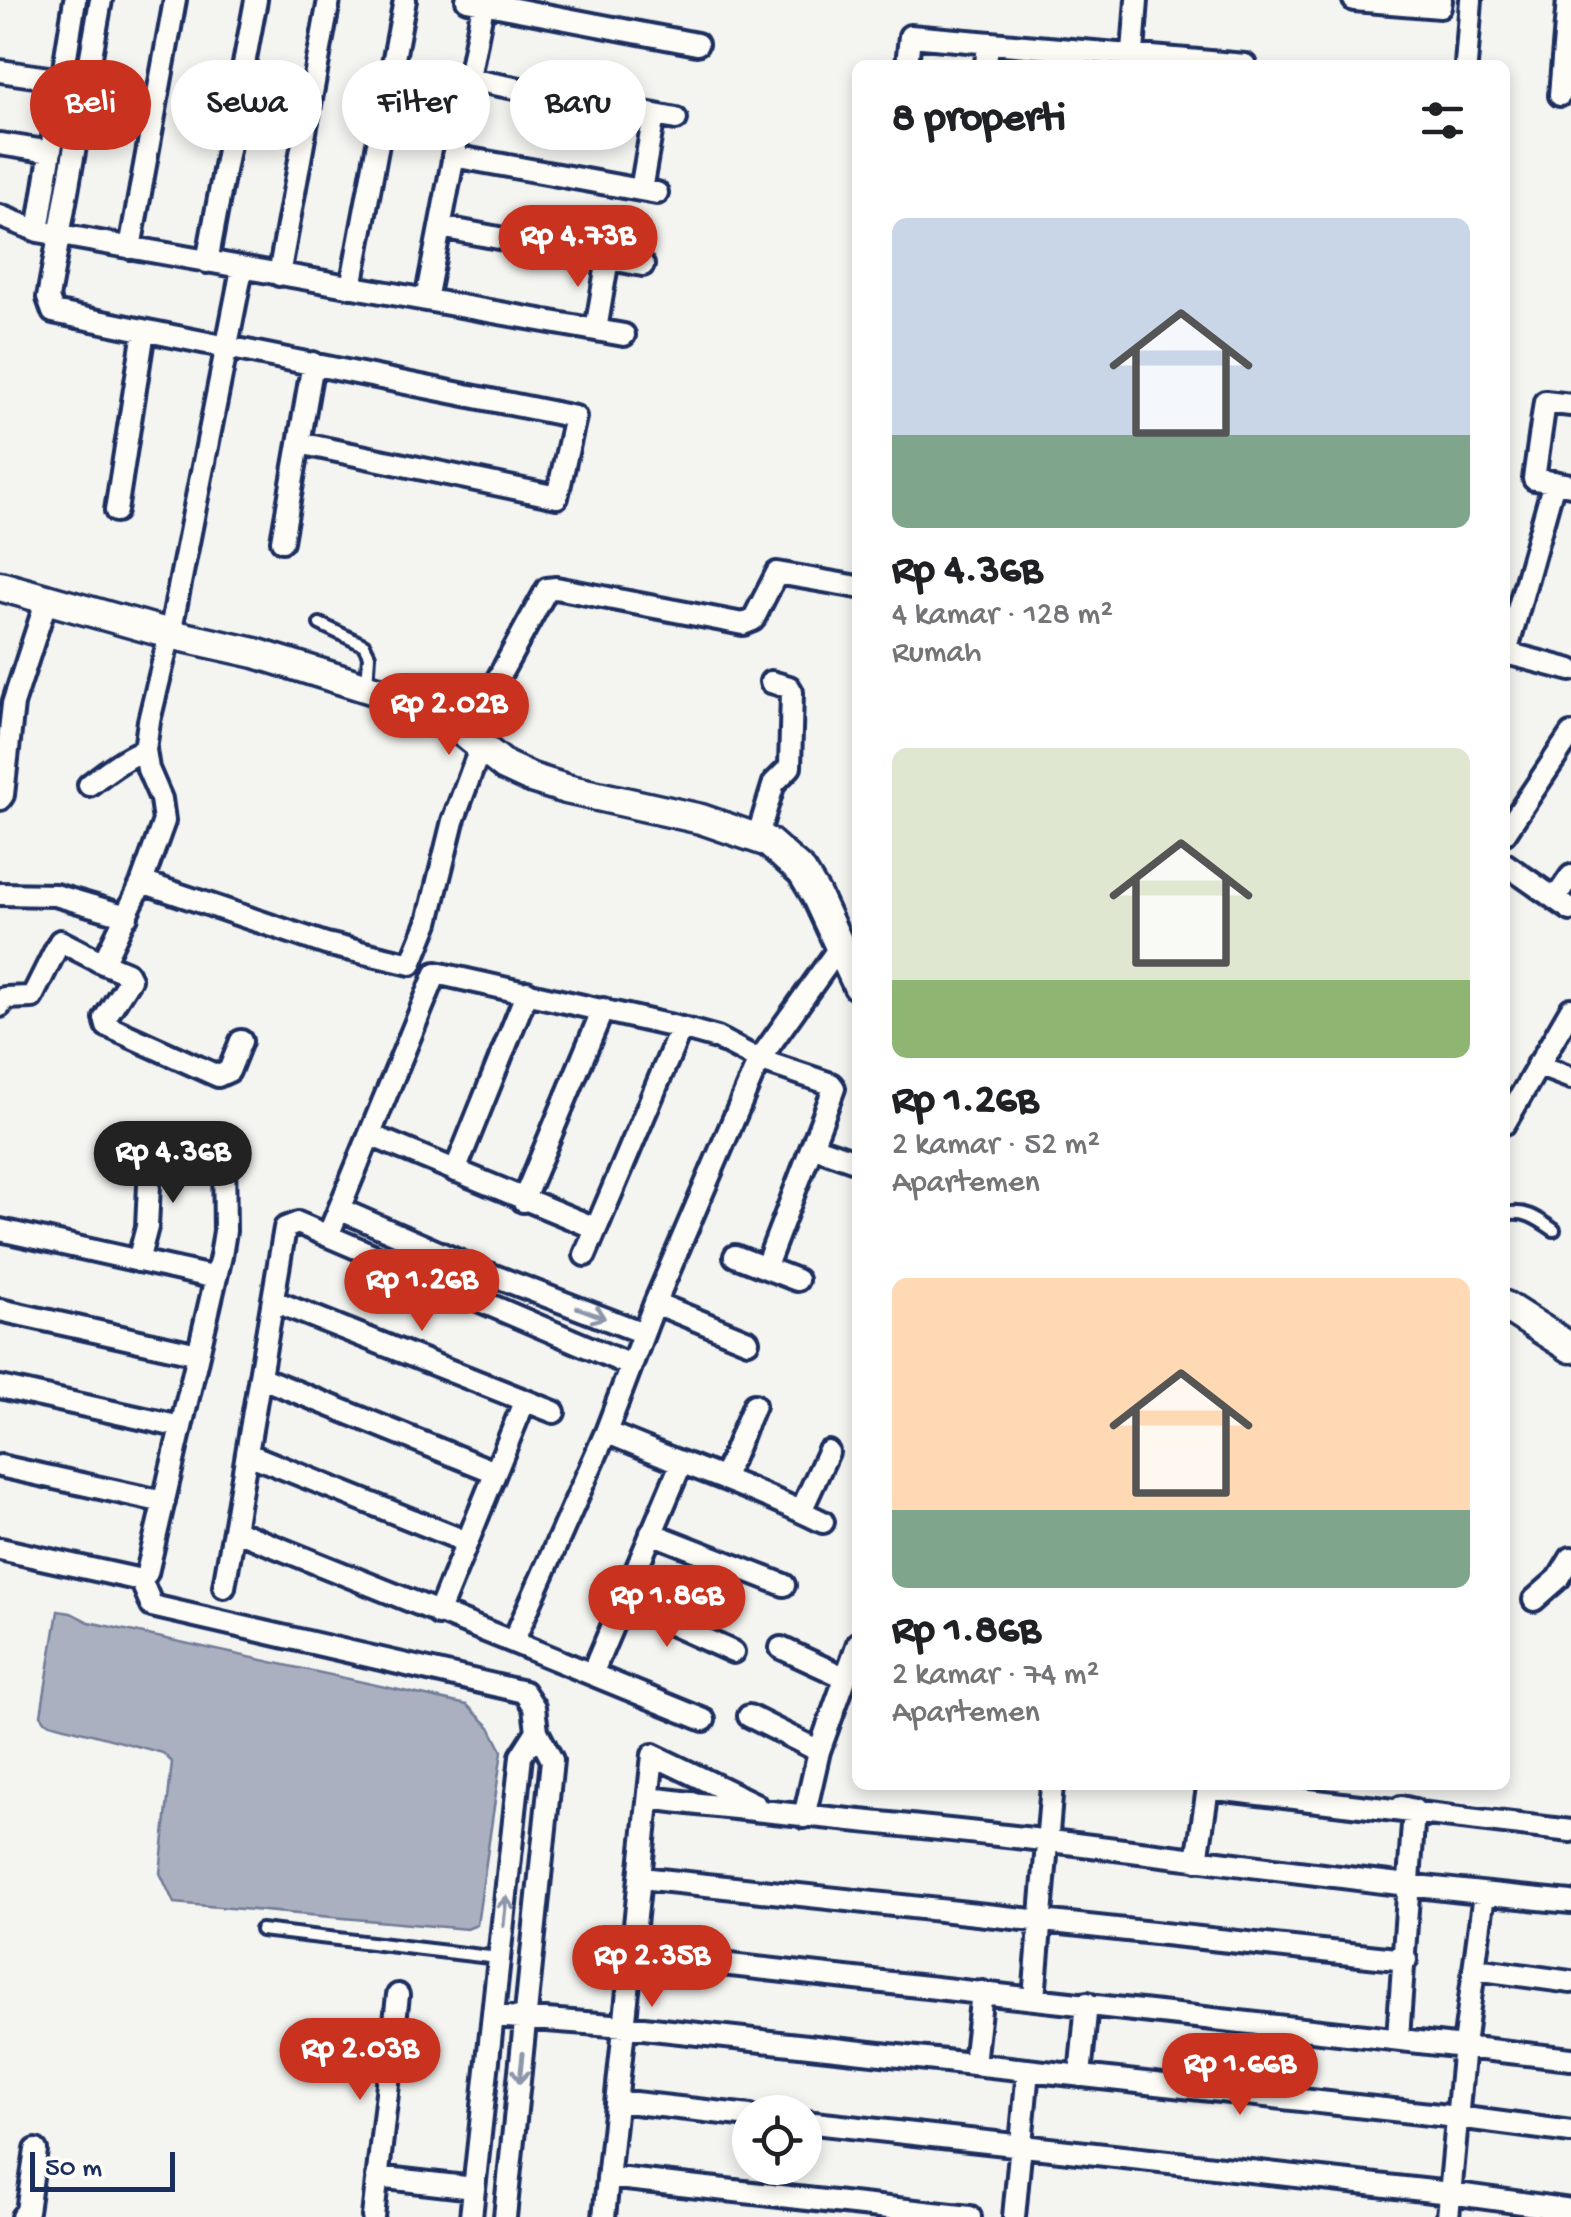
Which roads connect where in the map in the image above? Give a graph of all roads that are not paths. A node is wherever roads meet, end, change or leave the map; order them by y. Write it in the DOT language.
graph roads {
  1 [pos="102,0"];
  2 [pos="175,0"];
  3 [pos="256,0"];
  4 [pos="330,0"];
  5 [pos="405,0"];
  6 [pos="1136,0"];
  7 [pos="1354,0"];
  8 [pos="1368,0"];
  9 [pos="1441,0"];
  10 [pos="1471,0"];
  11 [pos="69,1"];
  12 [pos="478,1"];
  13 [pos="562,9"];
  14 [pos="1569,10"];
  15 [pos="988,43"];
  16 [pos="697,44"];
  17 [pos="1058,57"];
  18 [pos="64,60"];
  19 [pos="470,60"];
  20 [pos="908,60"];
  21 [pos="986,60"];
  22 [pos="1132,60"];
  23 [pos="1466,60"];
  24 [pos="0,70"];
  25 [pos="30,75"];
  26 [pos="490,83"];
  27 [pos="1560,95"];
  28 [pos="654,115"];
  29 [pos="676,120"];
  30 [pos="0,144"];
  31 [pos="454,150"];
  32 [pos="50,152"];
  33 [pos="453,156"];
  34 [pos="0,216"];
  35 [pos="440,226"];
  36 [pos="48,233"];
  37 [pos="130,248"];
  38 [pos="608,258"];
  39 [pos="207,262"];
  40 [pos="643,264"];
  41 [pos="242,269"];
  42 [pos="280,274"];
  43 [pos="352,287"];
  44 [pos="426,300"];
  45 [pos="596,330"];
  46 [pos="144,331"];
  47 [pos="624,335"];
  48 [pos="225,347"];
  49 [pos="313,363"];
  50 [pos="1571,405"];
  51 [pos="299,443"];
  52 [pos="1563,484"];
  53 [pos="116,510"];
  54 [pos="282,540"];
  55 [pos="852,585"];
  56 [pos="0,586"];
  57 [pos="47,600"];
  58 [pos="320,624"];
  59 [pos="170,634"];
  60 [pos="1510,641"];
  61 [pos="1510,654"];
  62 [pos="1571,670"];
  63 [pos="770,682"];
  64 [pos="367,687"];
  65 [pos="1571,734"];
  66 [pos="474,741"];
  67 [pos="146,750"];
  68 [pos="90,785"];
  69 [pos="0,800"];
  70 [pos="1510,826"];
  71 [pos="757,838"];
  72 [pos="1510,868"];
  73 [pos="1571,876"];
  74 [pos="142,882"];
  75 [pos="0,894"];
  76 [pos="1563,905"];
  77 [pos="127,916"];
  78 [pos="841,945"];
  79 [pos="103,963"];
  80 [pos="411,964"];
  81 [pos="852,972"];
  82 [pos="436,973"];
  83 [pos="526,992"];
  84 [pos="0,1006"];
  85 [pos="603,1009"];
  86 [pos="1569,1012"];
  87 [pos="681,1028"];
  88 [pos="241,1041"];
  89 [pos="759,1060"];
  90 [pos="1537,1065"];
  91 [pos="1571,1078"];
  92 [pos="1510,1114"];
  93 [pos="370,1134"];
  94 [pos="151,1143"];
  95 [pos="812,1146"];
  96 [pos="224,1152"];
  97 [pos="852,1160"];
  98 [pos="456,1171"];
  99 [pos="523,1201"];
  100 [pos="339,1209"];
  101 [pos="1510,1213"];
  102 [pos="595,1228"];
  103 [pos="0,1230"];
  104 [pos="1554,1230"];
  105 [pos="328,1236"];
  106 [pos="585,1255"];
  107 [pos="735,1256"];
  108 [pos="138,1261"];
  109 [pos="766,1266"];
  110 [pos="216,1278"];
  111 [pos="797,1280"];
  112 [pos="274,1301"];
  113 [pos="655,1302"];
  114 [pos="1510,1309"];
  115 [pos="0,1310"];
  116 [pos="643,1334"];
  117 [pos="748,1341"];
  118 [pos="1571,1348"];
  119 [pos="198,1354"];
  120 [pos="630,1365"];
  121 [pos="262,1378"];
  122 [pos="0,1387"];
  123 [pos="524,1402"];
  124 [pos="754,1405"];
  125 [pos="554,1412"];
  126 [pos="181,1427"];
  127 [pos="606,1432"];
  128 [pos="828,1452"];
  129 [pos="248,1454"];
  130 [pos="682,1464"];
  131 [pos="0,1466"];
  132 [pos="495,1472"];
  133 [pos="724,1477"];
  134 [pos="164,1502"];
  135 [pos="800,1511"];
  136 [pos="823,1522"];
  137 [pos="234,1530"];
  138 [pos="651,1533"];
  139 [pos="467,1542"];
  140 [pos="0,1549"];
  141 [pos="1571,1558"];
  142 [pos="141,1580"];
  143 [pos="784,1584"];
  144 [pos="224,1587"];
  145 [pos="1534,1600"];
  146 [pos="622,1602"];
  147 [pos="438,1614"];
  148 [pos="513,1642"];
  149 [pos="781,1648"];
  150 [pos="733,1652"];
  151 [pos="852,1657"];
  152 [pos="592,1674"];
  153 [pos="844,1677"];
  154 [pos="749,1716"];
  155 [pos="704,1720"];
  156 [pos="536,1730"];
  157 [pos="820,1751"];
  158 [pos="1052,1790"];
  159 [pos="1208,1790"];
  160 [pos="1227,1790"];
  161 [pos="1325,1790"];
  162 [pos="649,1798"];
  163 [pos="1414,1810"];
  164 [pos="773,1813"];
  165 [pos="804,1818"];
  166 [pos="1571,1830"];
  167 [pos="1048,1841"];
  168 [pos="1197,1860"];
  169 [pos="640,1878"];
  170 [pos="1411,1887"];
  171 [pos="1484,1894"];
  172 [pos="1571,1902"];
  173 [pos="1041,1918"];
  174 [pos="261,1930"];
  175 [pos="632,1954"];
  176 [pos="500,1958"];
  177 [pos="1406,1960"];
  178 [pos="1475,1969"];
  179 [pos="1571,1982"];
  180 [pos="982,1992"];
  181 [pos="398,1995"];
  182 [pos="1034,1998"];
  183 [pos="1087,2004"];
  184 [pos="494,2016"];
  185 [pos="526,2018"];
  186 [pos="625,2026"];
  187 [pos="1398,2038"];
  188 [pos="1464,2044"];
  189 [pos="1571,2059"];
  190 [pos="974,2064"];
  191 [pos="1028,2070"];
  192 [pos="1080,2076"];
  193 [pos="617,2101"];
  194 [pos="732,2114"];
  195 [pos="1457,2116"];
  196 [pos="822,2124"];
  197 [pos="1571,2132"];
  198 [pos="1020,2146"];
  199 [pos="36,2150"];
  200 [pos="377,2177"];
  201 [pos="608,2178"];
  202 [pos="474,2188"];
  203 [pos="1450,2193"];
  204 [pos="1524,2210"];
  205 [pos="1571,2210"];
  206 [pos="22,2217"];
  207 [pos="373,2217"];
  208 [pos="471,2217"];
  209 [pos="505,2217"];
  210 [pos="604,2217"];
  211 [pos="970,2217"];
  212 [pos="1014,2217"];
  213 [pos="1448,2217"];
  1 -- 36 [label="street"];
  2 -- 37 [label="street"];
  3 -- 39 [label="street"];
  4 -- 42 [label="street"];
  5 -- 43 [label="street"];
  6 -- 22 [label="street"];
  7 -- 8 [label="street"];
  8 -- 9 [label="street"];
  10 -- 23 [label="street"];
  11 -- 18 [label="street"];
  12 -- 13 [label="street"];
  12 -- 19 [label="street"];
  13 -- 16 [label="street"];
  14 -- 27 [label="street"];
  15 -- 17 [label="street"];
  15 -- 20 [label="street"];
  15 -- 21 [label="street"];
  17 -- 22 [label="street"];
  24 -- 25 [label="street"];
  26 -- 28 [label="street"];
  28 -- 29 [label="street"];
  28 -- 33 [label="street"];
  30 -- 32 [label="street"];
  31 -- 33 [label="street"];
  32 -- 36 [label="street"];
  33 -- 35 [label="street"];
  34 -- 36 [label="street"];
  35 -- 38 [label="street"];
  35 -- 44 [label="street"];
  36 -- 37 [label="street"];
  36 -- 46 [label="street"];
  37 -- 39 [label="street"];
  38 -- 40 [label="street"];
  38 -- 45 [label="street"];
  39 -- 41 [label="street"];
  41 -- 42 [label="street"];
  41 -- 48 [label="street"];
  42 -- 43 [label="street"];
  43 -- 44 [label="street"];
  44 -- 45 [label="street"];
  45 -- 47 [label="street"];
  46 -- 48 [label="street"];
  46 -- 53 [label="street"];
  48 -- 49 [label="street"];
  48 -- 59 [label="street"];
  49 -- 51 [label="street"];
  49 -- 51 [label="street"];
  50 -- 52 [label="street"];
  51 -- 54 [label="street"];
  52 -- 60 [label="street"];
  55 -- 66 [label="street"];
  56 -- 57 [label="street"];
  57 -- 59 [label="street"];
  57 -- 69 [label="street"];
  58 -- 64 [label="lane"];
  59 -- 64 [label="street"];
  59 -- 67 [label="street"];
  61 -- 62 [label="street"];
  63 -- 71 [label="street"];
  64 -- 66 [label="street"];
  65 -- 70 [label="street"];
  66 -- 71 [label="street"];
  66 -- 80 [label="street"];
  67 -- 68 [label="street"];
  67 -- 74 [label="street"];
  71 -- 78 [label="street"];
  72 -- 76 [label="street"];
  73 -- 76 [label="street"];
  74 -- 77 [label="street"];
  74 -- 80 [label="street"];
  75 -- 77 [label="street"];
  77 -- 79 [label="street"];
  78 -- 81 [label="street"];
  78 -- 89 [label="street"];
  79 -- 84 [label="street"];
  79 -- 88 [label="street"];
  80 -- 82 [label="street"];
  82 -- 83 [label="street"];
  82 -- 93 [label="street"];
  83 -- 85 [label="street"];
  83 -- 98 [label="street"];
  85 -- 87 [label="street"];
  85 -- 99 [label="street"];
  86 -- 90 [label="street"];
  87 -- 89 [label="street"];
  87 -- 102 [label="street"];
  89 -- 95 [label="street"];
  89 -- 113 [label="street"];
  90 -- 91 [label="street"];
  90 -- 92 [label="street"];
  93 -- 98 [label="street"];
  93 -- 100 [label="street"];
  94 -- 108 [label="street"];
  95 -- 97 [label="street"];
  95 -- 109 [label="street"];
  96 -- 110 [label="street"];
  98 -- 99 [label="street"];
  99 -- 102 [label="street"];
  100 -- 105 [label="street"];
  100 -- 116 [label="street, one-way"];
  101 -- 104 [label="lane"];
  102 -- 106 [label="street"];
  103 -- 108 [label="street"];
  105 -- 112 [label="street"];
  105 -- 120 [label="street"];
  107 -- 109 [label="street"];
  108 -- 110 [label="street"];
  109 -- 111 [label="street"];
  110 -- 119 [label="street"];
  112 -- 121 [label="street"];
  112 -- 123 [label="street"];
  113 -- 116 [label="street"];
  113 -- 117 [label="street"];
  114 -- 118 [label="street"];
  115 -- 119 [label="street"];
  116 -- 120 [label="street"];
  119 -- 126 [label="street"];
  120 -- 127 [label="street"];
  121 -- 129 [label="street"];
  121 -- 132 [label="street"];
  122 -- 126 [label="street"];
  123 -- 125 [label="street"];
  123 -- 132 [label="street"];
  124 -- 133 [label="street"];
  126 -- 134 [label="street"];
  127 -- 130 [label="street"];
  127 -- 148 [label="street"];
  128 -- 135 [label="street"];
  129 -- 137 [label="street"];
  129 -- 139 [label="street"];
  130 -- 133 [label="street"];
  130 -- 138 [label="street"];
  131 -- 134 [label="street"];
  132 -- 139 [label="street"];
  133 -- 135 [label="street"];
  134 -- 142 [label="street"];
  135 -- 136 [label="street"];
  137 -- 144 [label="street"];
  137 -- 147 [label="street"];
  138 -- 143 [label="street"];
  138 -- 146 [label="street"];
  139 -- 147 [label="street"];
  140 -- 142 [label="street"];
  141 -- 145 [label="street"];
  142 -- 156 [label="street"];
  146 -- 150 [label="street"];
  146 -- 152 [label="street"];
  147 -- 148 [label="street"];
  148 -- 152 [label="street"];
  149 -- 153 [label="street"];
  151 -- 153 [label="street"];
  152 -- 155 [label="street"];
  153 -- 157 [label="street"];
  154 -- 157 [label="street"];
  176 -- 156 [label="street, one-way"];
  156 -- 185 [label="street"];
  157 -- 165 [label="street"];
  158 -- 167 [label="street"];
  159 -- 168 [label="street"];
  160 -- 163 [label="street"];
  161 -- 163 [label="street"];
  162 -- 164 [label="street"];
  162 -- 164 [label="street"];
  162 -- 169 [label="street"];
  163 -- 166 [label="street"];
  163 -- 170 [label="street"];
  164 -- 165 [label="street"];
  165 -- 167 [label="street"];
  167 -- 168 [label="street"];
  167 -- 173 [label="street"];
  168 -- 170 [label="street"];
  169 -- 173 [label="street"];
  169 -- 175 [label="street"];
  170 -- 171 [label="street"];
  170 -- 177 [label="street"];
  171 -- 172 [label="street"];
  171 -- 178 [label="street"];
  173 -- 177 [label="street"];
  173 -- 182 [label="street"];
  174 -- 176 [label="lane"];
  175 -- 180 [label="street"];
  175 -- 186 [label="street"];
  176 -- 184 [label="street"];
  177 -- 187 [label="street"];
  178 -- 179 [label="street"];
  178 -- 188 [label="street"];
  180 -- 182 [label="street"];
  180 -- 190 [label="street"];
  181 -- 200 [label="street"];
  182 -- 183 [label="street"];
  183 -- 187 [label="street"];
  183 -- 192 [label="street"];
  184 -- 185 [label="street"];
  184 -- 202 [label="street"];
  185 -- 186 [label="street"];
  185 -- 209 [label="street, one-way"];
  186 -- 190 [label="street"];
  186 -- 193 [label="street"];
  187 -- 188 [label="street"];
  188 -- 189 [label="street"];
  188 -- 195 [label="street"];
  190 -- 191 [label="street"];
  191 -- 192 [label="street"];
  191 -- 198 [label="street"];
  192 -- 195 [label="street"];
  193 -- 194 [label="street"];
  193 -- 201 [label="street"];
  195 -- 197 [label="street"];
  195 -- 203 [label="street"];
  196 -- 198 [label="street"];
  198 -- 203 [label="street"];
  198 -- 212 [label="street"];
  199 -- 206 [label="street"];
  200 -- 202 [label="street"];
  200 -- 207 [label="street"];
  201 -- 210 [label="street"];
  201 -- 211 [label="street"];
  202 -- 208 [label="street"];
  203 -- 204 [label="street"];
  203 -- 213 [label="street"];
  204 -- 205 [label="street"];
}
